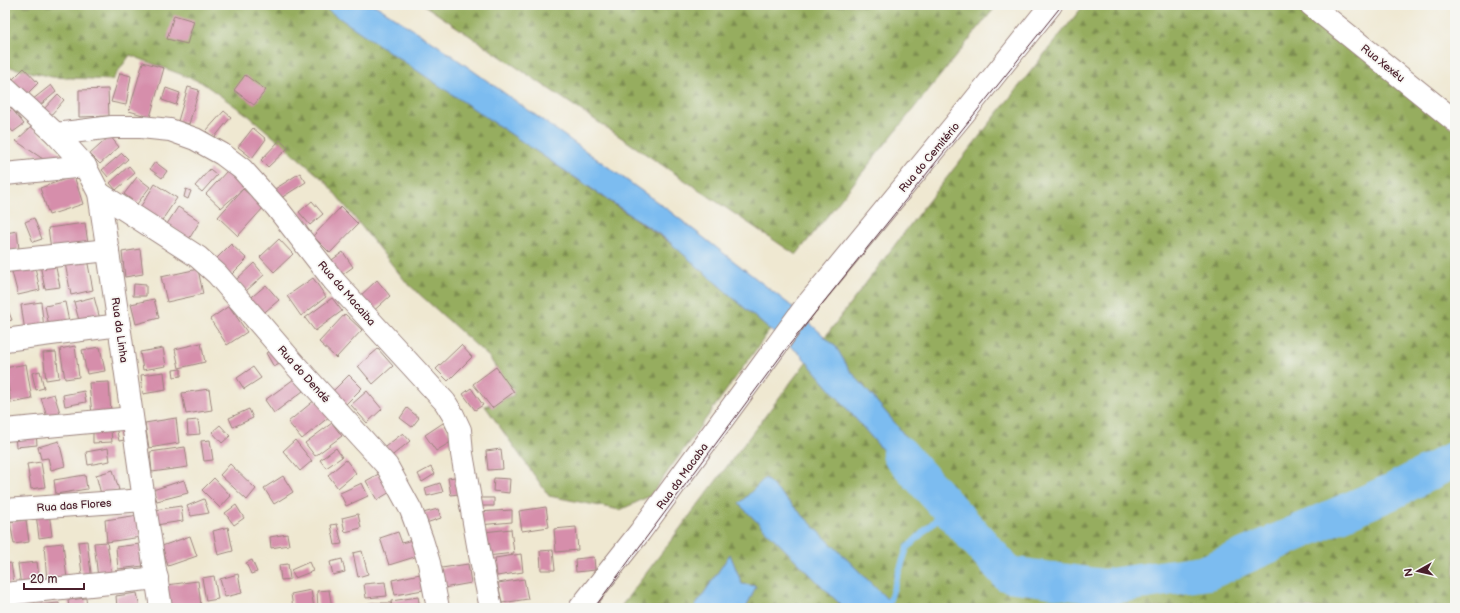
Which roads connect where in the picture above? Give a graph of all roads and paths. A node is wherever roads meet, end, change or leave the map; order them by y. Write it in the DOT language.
graph roads {
  1 [pos="1051,5"];
  2 [pos="1311,5"];
  3 [pos="5,87"];
  4 [pos="1455,121"];
  5 [pos="56,134"];
  6 [pos="85,166"];
  7 [pos="5,174"];
  8 [pos="99,193"];
  9 [pos="108,250"];
  10 [pos="5,261"];
  11 [pos="119,325"];
  12 [pos="5,340"];
  13 [pos="780,341"];
  14 [pos="132,418"];
  15 [pos="5,430"];
  16 [pos="144,500"];
  17 [pos="5,510"];
  18 [pos="157,578"];
  19 [pos="5,594"];
  20 [pos="162,608"];
  21 [pos="438,608"];
  22 [pos="491,608"];
  23 [pos="580,608"];
  1 -- 13 [label="street, Rua do Cemitério"];
  2 -- 4 [label="street, Rua Xexéu"];
  3 -- 5 [label="street, Rua da Linha"];
  5 -- 6 [label="street, Rua da Linha"];
  5 -- 22 [label="street, Rua da Macaiba"];
  6 -- 7 [label="street"];
  6 -- 8 [label="street, Rua da Linha"];
  8 -- 9 [label="street, Rua da Linha"];
  8 -- 21 [label="street, Rua do Dendé"];
  9 -- 10 [label="street"];
  9 -- 11 [label="street, Rua da Linha"];
  11 -- 12 [label="street"];
  11 -- 14 [label="street, Rua da Linha"];
  13 -- 23 [label="street, Rua da Macaba"];
  14 -- 15 [label="street"];
  14 -- 16 [label="street, Rua da Linha"];
  16 -- 17 [label="street, Rua das Flores"];
  16 -- 18 [label="street, Rua da Linha"];
  18 -- 19 [label="street"];
  18 -- 20 [label="street, Rua da Linha"];
}
